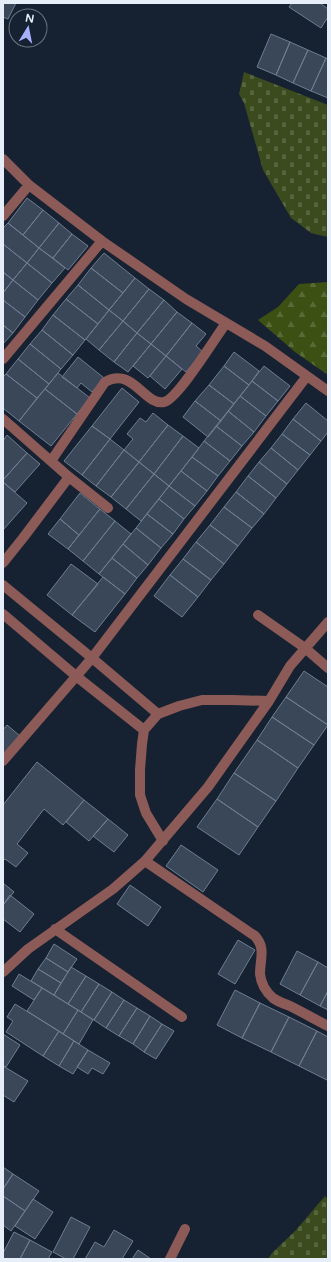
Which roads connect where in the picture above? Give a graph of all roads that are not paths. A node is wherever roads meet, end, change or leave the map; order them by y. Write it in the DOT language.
graph roads {
  1 [pos="3,159"];
  2 [pos="29,185"];
  3 [pos="3,216"];
  4 [pos="102,241"];
  5 [pos="226,323"];
  6 [pos="3,359"];
  7 [pos="306,376"];
  8 [pos="328,391"];
  9 [pos="3,419"];
  10 [pos="51,461"];
  11 [pos="69,477"];
  12 [pos="108,508"];
  13 [pos="3,563"];
  14 [pos="3,585"];
  15 [pos="3,614"];
  16 [pos="258,615"];
  17 [pos="328,622"];
  18 [pos="305,648"];
  19 [pos="92,658"];
  20 [pos="328,668"];
  21 [pos="76,676"];
  22 [pos="269,701"];
  23 [pos="158,714"];
  24 [pos="144,730"];
  25 [pos="3,761"];
  26 [pos="163,841"];
  27 [pos="145,861"];
  28 [pos="55,929"];
  29 [pos="3,972"];
  30 [pos="182,1016"];
  31 [pos="328,1026"];
  32 [pos="185,1229"];
  33 [pos="170,1259"];
  1 -- 2 [label="street"];
  2 -- 3 [label="street"];
  2 -- 4 [label="street"];
  4 -- 5 [label="street"];
  4 -- 6 [label="street"];
  5 -- 7 [label="street"];
  5 -- 10 [label="street"];
  7 -- 8 [label="street"];
  7 -- 19 [label="street"];
  9 -- 10 [label="street"];
  10 -- 11 [label="street"];
  11 -- 12 [label="street"];
  11 -- 13 [label="street"];
  14 -- 19 [label="street"];
  15 -- 21 [label="street"];
  16 -- 18 [label="street"];
  17 -- 18 [label="street"];
  18 -- 20 [label="street"];
  18 -- 22 [label="street"];
  19 -- 21 [label="street"];
  19 -- 23 [label="street"];
  21 -- 24 [label="street"];
  21 -- 25 [label="street"];
  22 -- 23 [label="street"];
  22 -- 26 [label="street"];
  23 -- 24 [label="street"];
  24 -- 26 [label="street"];
  26 -- 27 [label="street"];
  27 -- 28 [label="street"];
  27 -- 31 [label="street"];
  28 -- 29 [label="street"];
  28 -- 30 [label="street"];
  32 -- 33 [label="street"];
}
